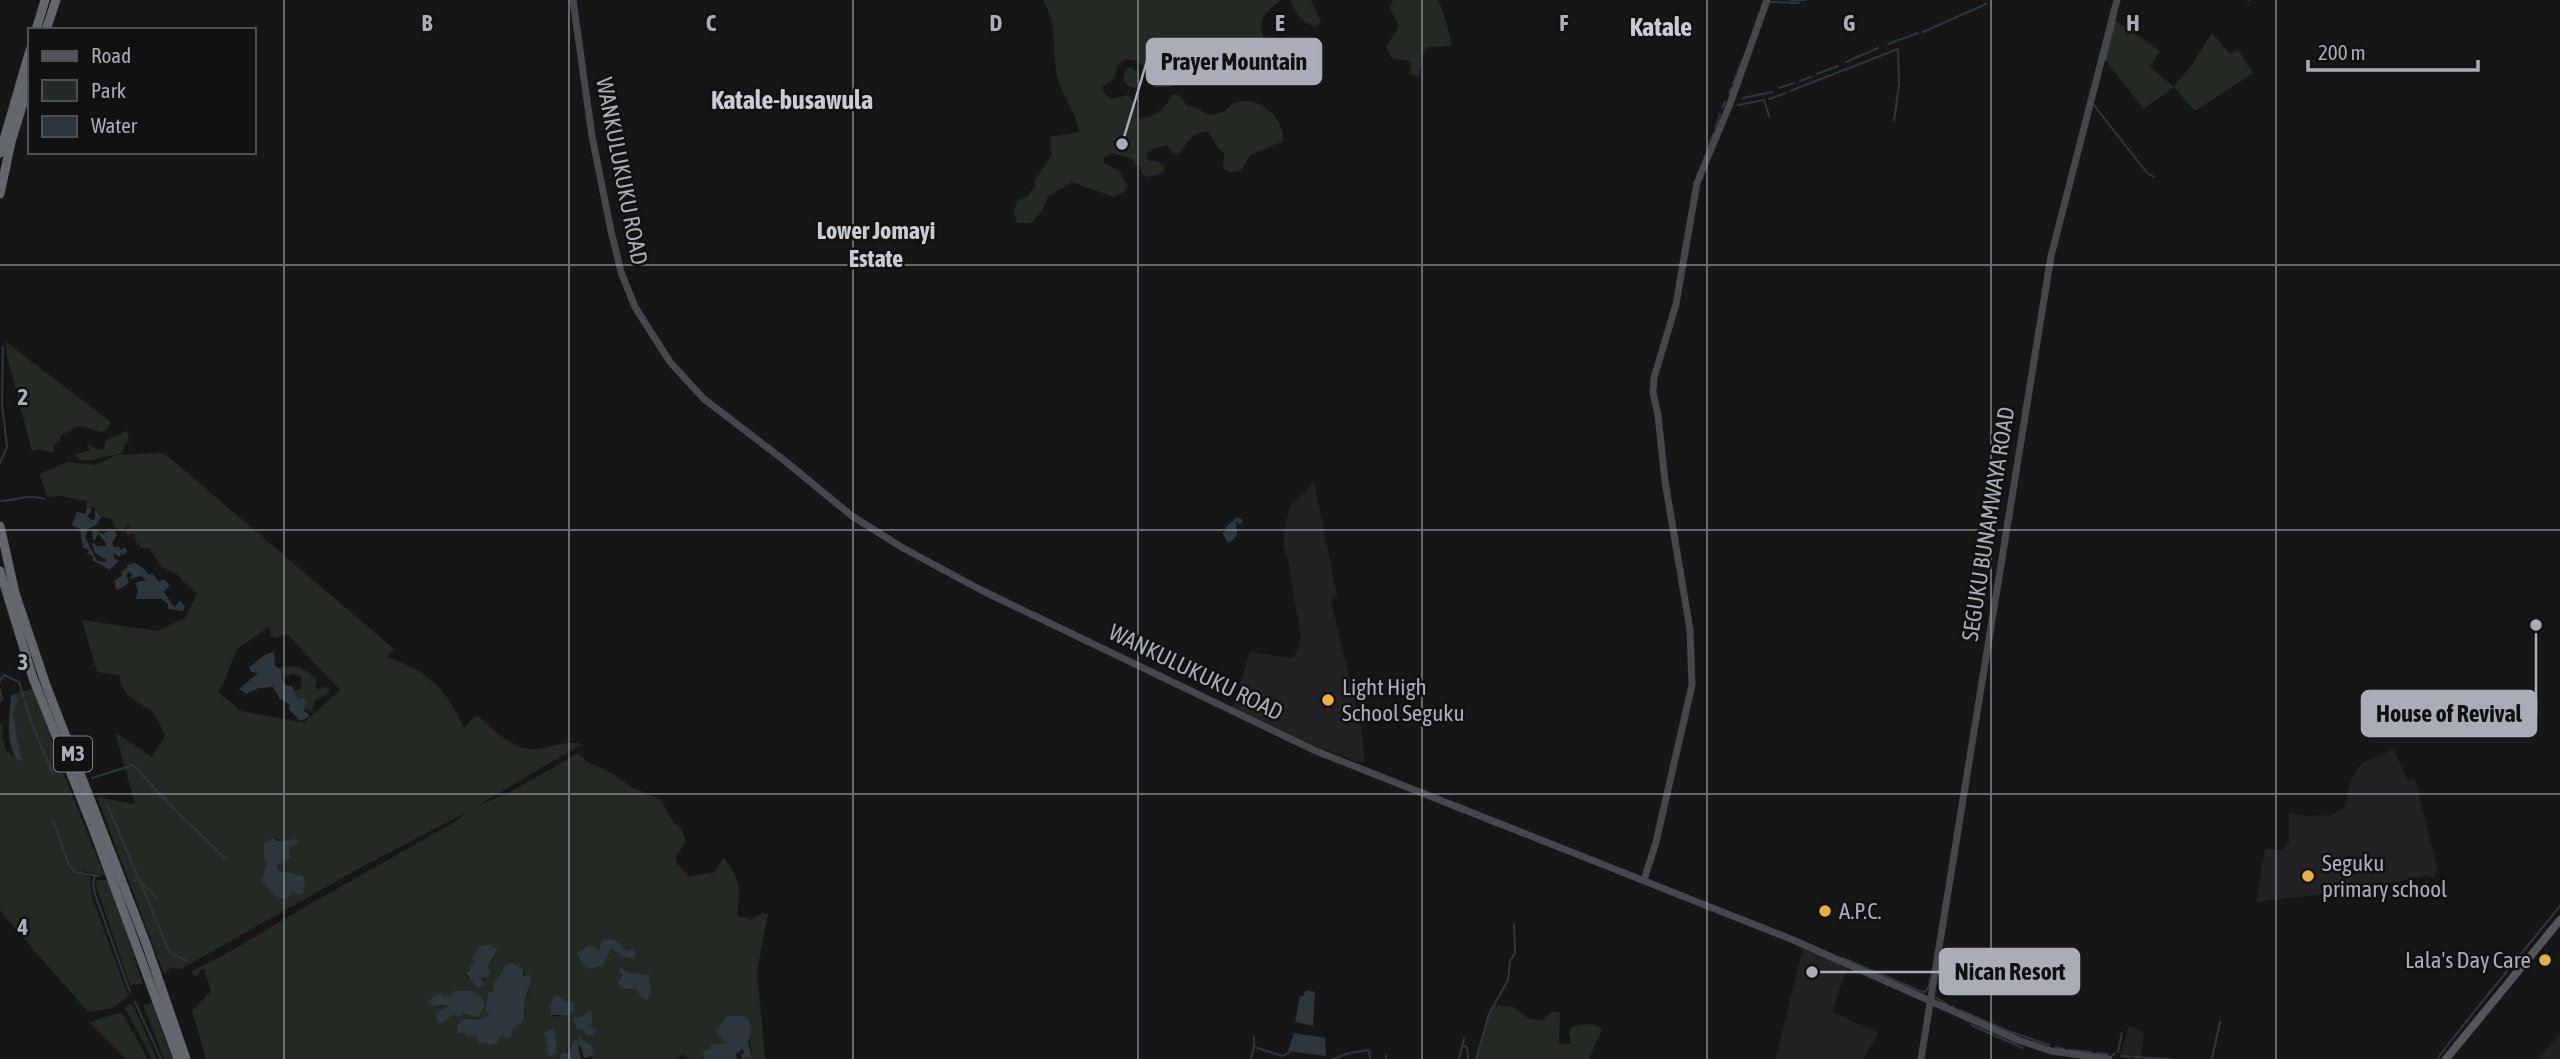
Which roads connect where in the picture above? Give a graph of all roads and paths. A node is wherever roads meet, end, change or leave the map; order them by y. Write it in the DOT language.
graph roads {
  1 [pos="45,0"];
  2 [pos="56,0"];
  3 [pos="573,0"];
  4 [pos="1767,0"];
  5 [pos="2117,0"];
  6 [pos="37,28"];
  7 [pos="47,28"];
  8 [pos="28,57"];
  9 [pos="28,87"];
  10 [pos="0,153"];
  11 [pos="0,194"];
  12 [pos="0,526"];
  13 [pos="0,571"];
  14 [pos="1644,880"];
  15 [pos="2560,920"];
  16 [pos="153,979"];
  17 [pos="160,996"];
  18 [pos="1931,1001"];
  19 [pos="178,1059"];
  20 [pos="186,1059"];
  21 [pos="1922,1059"];
  22 [pos="2109,1059"];
  23 [pos="2446,1059"];
  1 -- 6 [label="highway"];
  2 -- 7 [label="highway"];
  3 -- 14 [label="main road, WANKULUKUKU ROAD"];
  4 -- 14 [label="main road"];
  5 -- 18 [label="main road, SEGUKU BUNAMWAYA ROAD"];
  8 -- 10 [label="highway"];
  9 -- 11 [label="highway"];
  12 -- 16 [label="highway, M3"];
  13 -- 16 [label="highway, M3"];
  14 -- 18 [label="main road, WANKULUKUKU ROAD"];
  15 -- 23 [label="main road"];
  16 -- 17 [label="highway, M3"];
  17 -- 19 [label="highway, M3"];
  17 -- 20 [label="highway, M3"];
  18 -- 21 [label="main road, SEGUKU BUNAMWAYA ROAD"];
  18 -- 22 [label="main road, WANKULUKUKU ROAD"];
}
